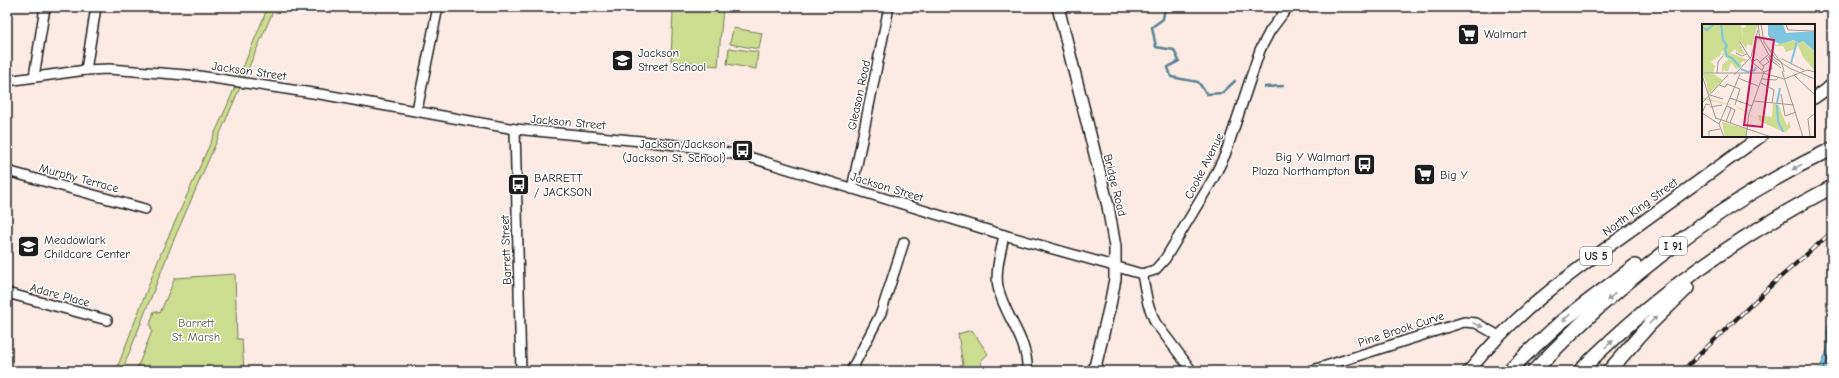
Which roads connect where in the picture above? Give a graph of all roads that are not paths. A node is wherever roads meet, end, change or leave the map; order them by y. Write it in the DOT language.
graph roads {
  1 [pos="45,7"];
  2 [pos="96,7"];
  3 [pos="438,7"];
  4 [pos="889,7"];
  5 [pos="1058,7"];
  6 [pos="1288,7"];
  7 [pos="86,70"];
  8 [pos="34,77"];
  9 [pos="7,81"];
  10 [pos="1832,85"];
  11 [pos="1815,97"];
  12 [pos="417,110"];
  13 [pos="515,129"];
  14 [pos="1760,137"];
  15 [pos="1832,149"];
  16 [pos="7,171"];
  17 [pos="852,188"];
  18 [pos="1832,188"];
  19 [pos="145,209"];
  20 [pos="1702,225"];
  21 [pos="1004,235"];
  22 [pos="904,242"];
  23 [pos="1115,266"];
  24 [pos="1142,274"];
  25 [pos="7,293"];
  26 [pos="107,320"];
  27 [pos="1499,336"];
  28 [pos="521,371"];
  29 [pos="851,371"];
  30 [pos="1027,371"];
  31 [pos="1094,371"];
  32 [pos="1192,371"];
  33 [pos="1310,371"];
  34 [pos="1469,371"];
  35 [pos="1508,371"];
  36 [pos="1534,371"];
  37 [pos="1580,371"];
  38 [pos="1609,371"];
  1 -- 8 [label="street"];
  2 -- 7 [label="street"];
  3 -- 12 [label="street"];
  4 -- 17 [label="street, Gleason Road"];
  5 -- 23 [label="main road, Bridge Road"];
  6 -- 24 [label="street, Cooke Avenue"];
  7 -- 8 [label="street, Jackson Street"];
  7 -- 12 [label="street, Jackson Street"];
  8 -- 9 [label="street, Jackson Street"];
  10 -- 11 [label="main road"];
  12 -- 13 [label="street, Jackson Street"];
  13 -- 17 [label="street, Jackson Street"];
  13 -- 28 [label="street, Barrett Street"];
  14 -- 27 [label="main road, North King Street / US 5"];
  15 -- 20 [label="highway, I 91, one-way"];
  16 -- 19 [label="street, Murphy Terrace"];
  17 -- 21 [label="street, Jackson Street"];
  37 -- 18 [label="highway, one-way"];
  38 -- 18 [label="highway, one-way"];
  20 -- 35 [label="highway, one-way"];
  20 -- 36 [label="highway, I 91, one-way"];
  21 -- 23 [label="street, Jackson Street"];
  21 -- 30 [label="street"];
  22 -- 29 [label="street"];
  23 -- 24 [label="street"];
  23 -- 31 [label="main road, Bridge Road"];
  24 -- 32 [label="street"];
  25 -- 26 [label="street, Adare Place"];
  33 -- 27 [label="street, Pine Brook Curve, one-way"];
  27 -- 34 [label="main road, North King Street / US 5"];
}
